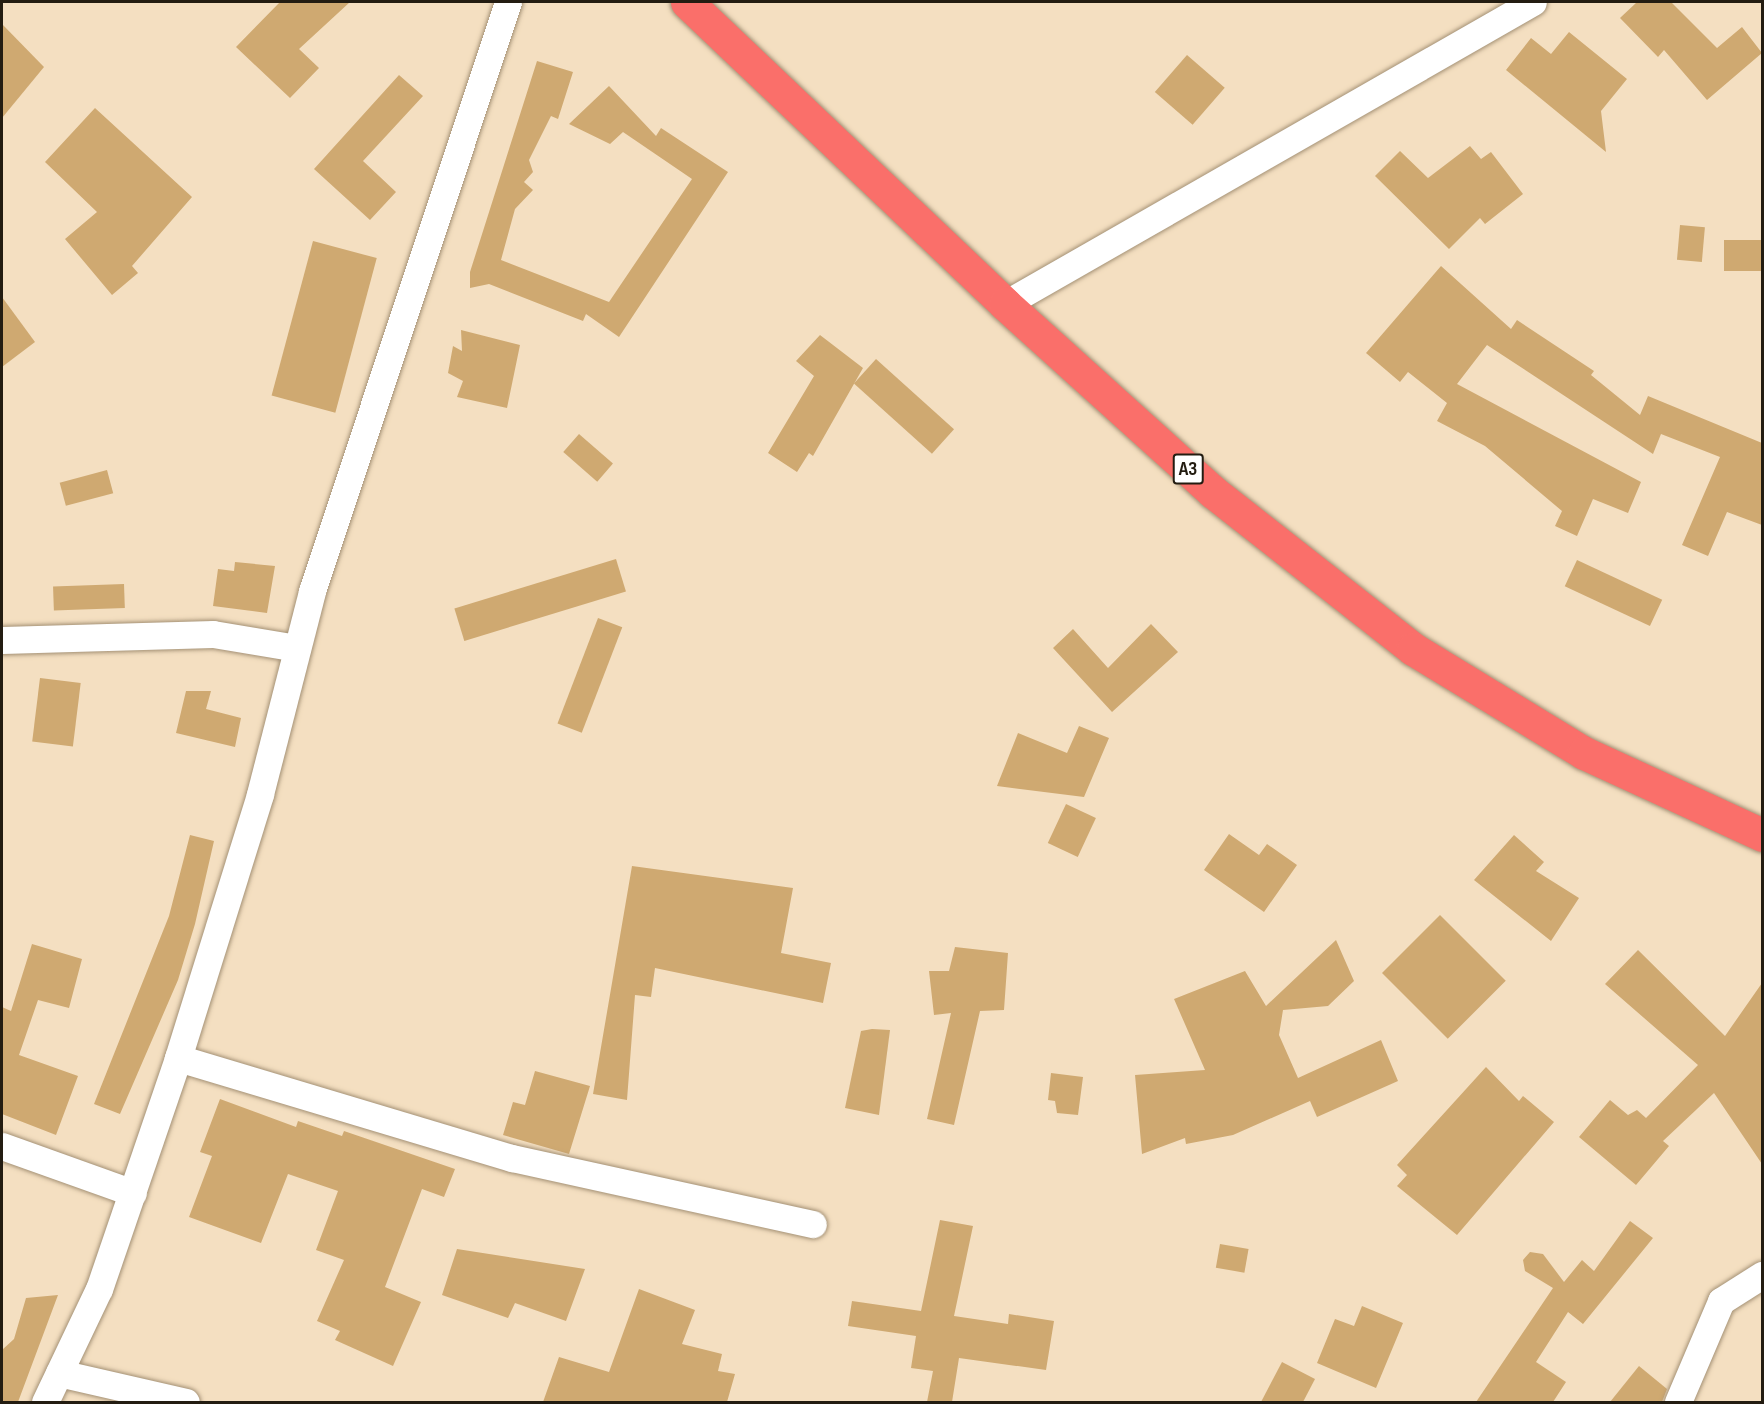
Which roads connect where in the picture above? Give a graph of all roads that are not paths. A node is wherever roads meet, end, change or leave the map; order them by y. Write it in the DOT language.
graph roads {
  1 [pos="508,2"];
  2 [pos="687,2"];
  3 [pos="1533,2"];
  4 [pos="1005,304"];
  5 [pos="2,640"];
  6 [pos="297,648"];
  7 [pos="1762,836"];
  8 [pos="178,1058"];
  9 [pos="2,1146"];
  10 [pos="133,1193"];
  11 [pos="813,1224"];
  12 [pos="1762,1275"];
  13 [pos="59,1373"];
  14 [pos="45,1402"];
  15 [pos="186,1402"];
  16 [pos="1678,1402"];
  1 -- 6 [label="street"];
  2 -- 4 [label="highway, A3"];
  3 -- 4 [label="street"];
  4 -- 7 [label="highway, A3"];
  5 -- 6 [label="street"];
  6 -- 8 [label="street"];
  8 -- 10 [label="street"];
  8 -- 11 [label="street"];
  9 -- 10 [label="street"];
  10 -- 13 [label="street"];
  12 -- 16 [label="street"];
  13 -- 14 [label="street"];
  13 -- 15 [label="street"];
}
